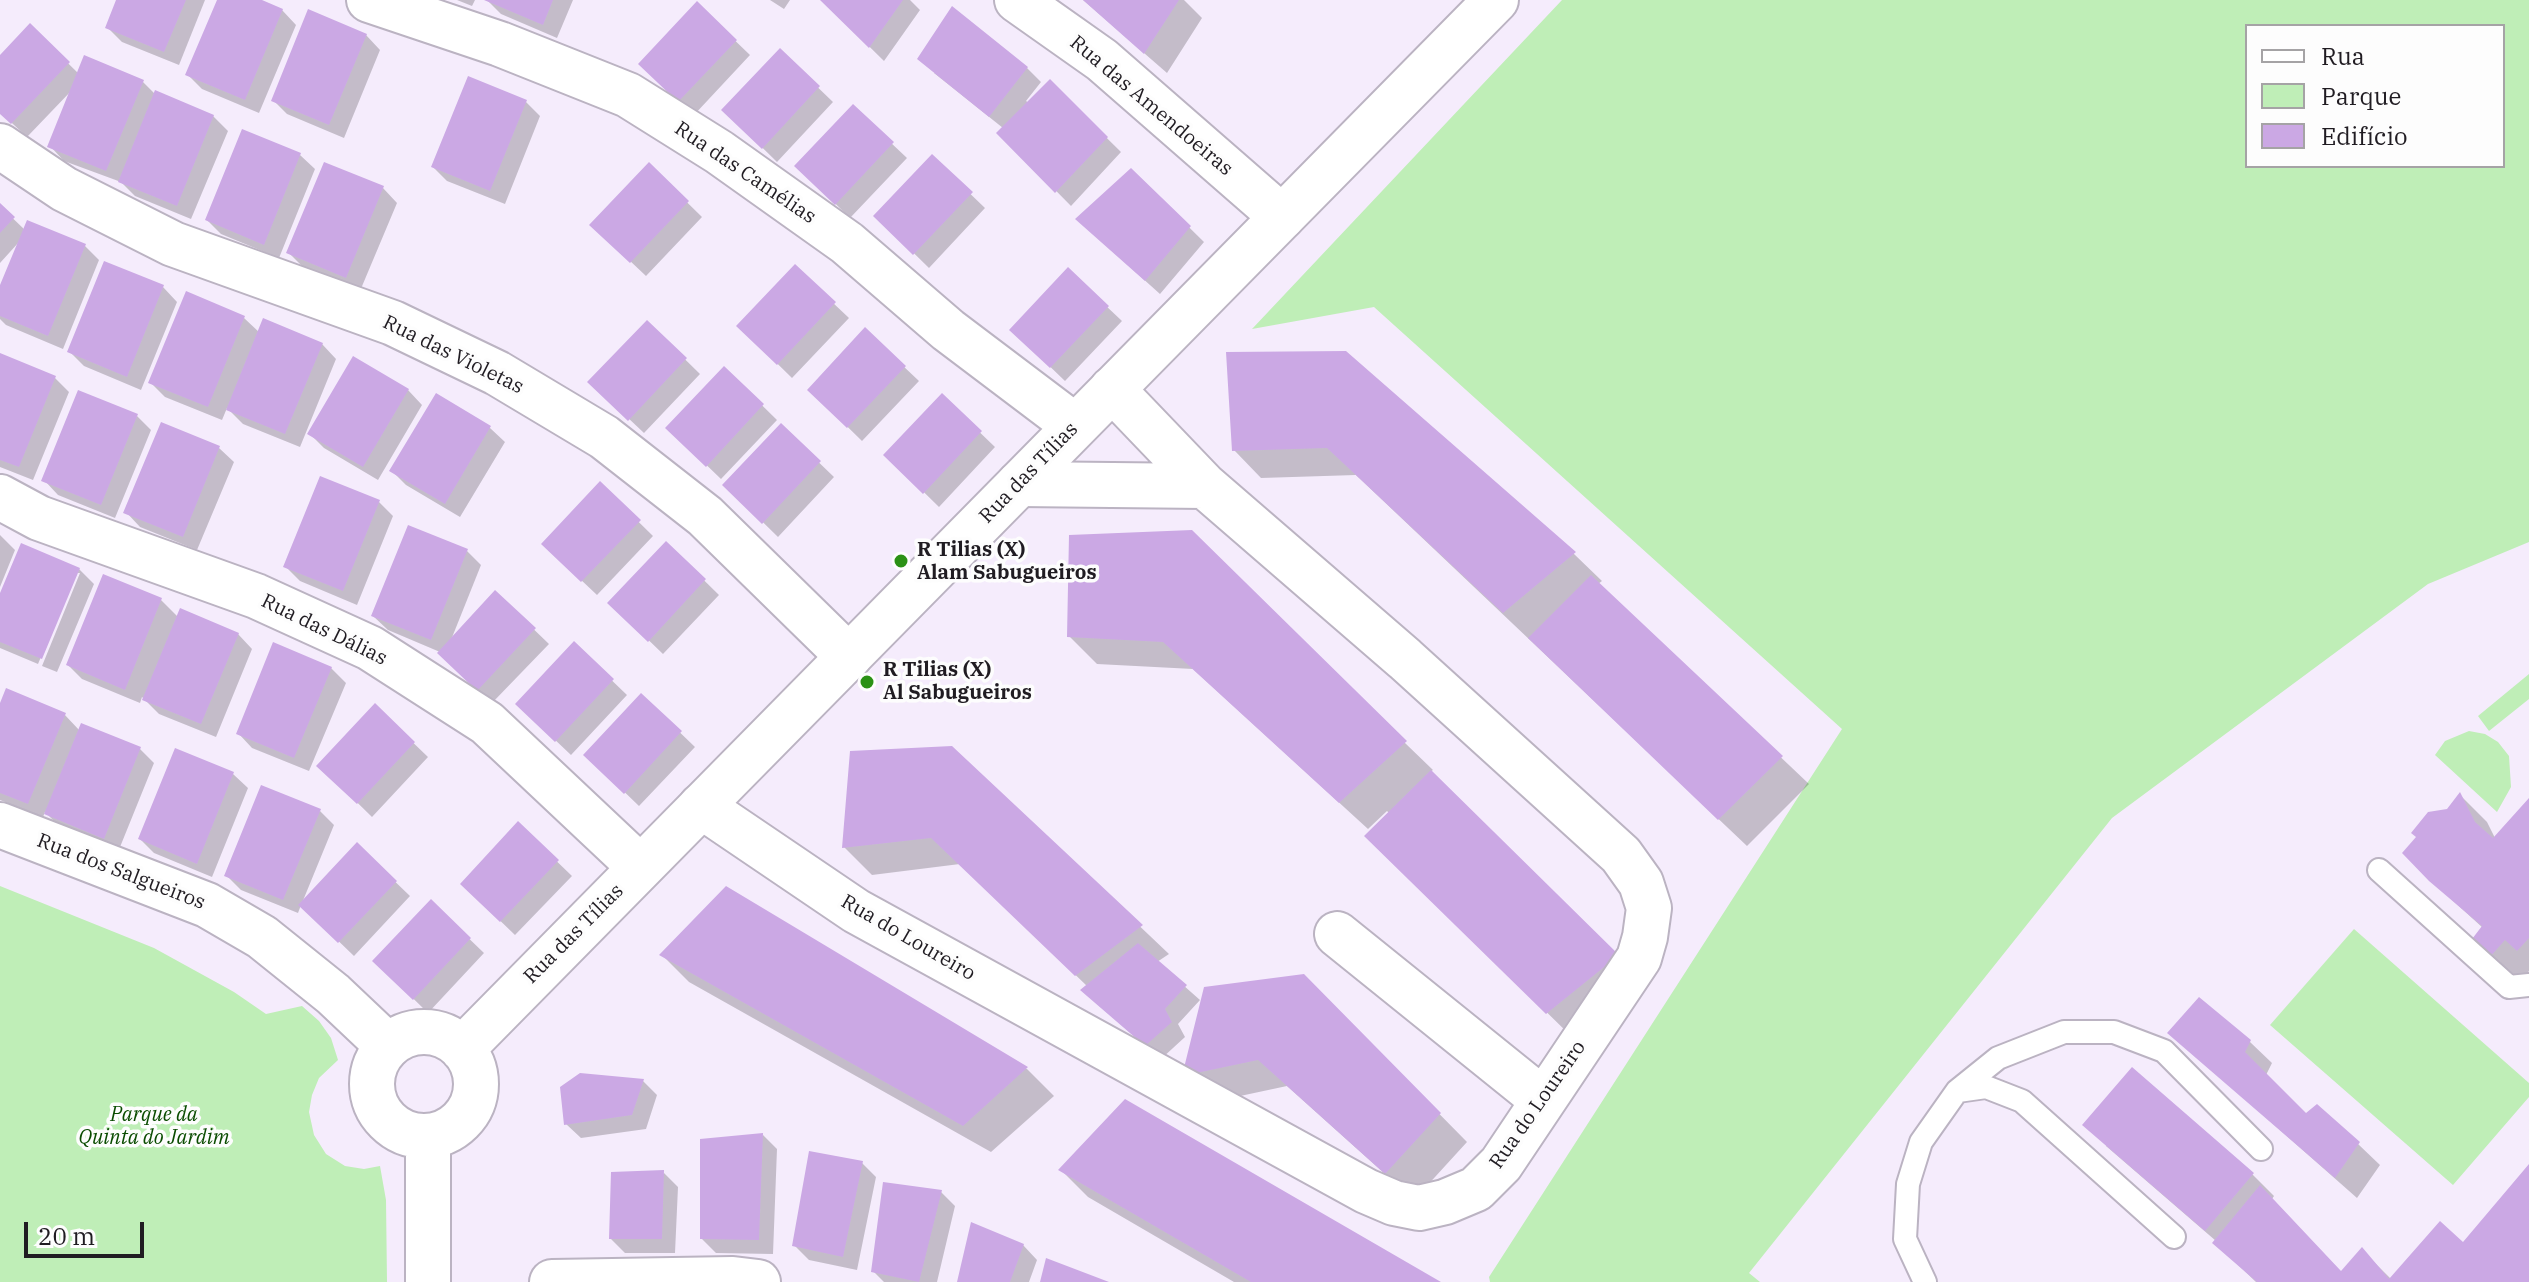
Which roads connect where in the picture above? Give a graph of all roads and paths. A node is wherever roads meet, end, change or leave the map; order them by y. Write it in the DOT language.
graph roads {
  1 [pos="369,0"];
  2 [pos="1017,0"];
  3 [pos="1487,3"];
  4 [pos="0,146"];
  5 [pos="1282,217"];
  6 [pos="1112,389"];
  7 [pos="1075,426"];
  8 [pos="1019,484"];
  9 [pos="1205,486"];
  10 [pos="0,497"];
  11 [pos="849,657"];
  12 [pos="701,806"];
  13 [pos="0,825"];
  14 [pos="640,867"];
  15 [pos="2379,870"];
  16 [pos="1337,934"];
  17 [pos="2529,985"];
  18 [pos="388,1046"];
  19 [pos="462,1049"];
  20 [pos="1957,1091"];
  21 [pos="1543,1100"];
  22 [pos="428,1136"];
  23 [pos="2261,1149"];
  24 [pos="2174,1237"];
  25 [pos="428,1282"];
  26 [pos="552,1282"];
  27 [pos="758,1282"];
  28 [pos="1925,1282"];
  1 -- 7 [label="street, Rua das Camélias"];
  2 -- 5 [label="street, Rua das Amendoeiras"];
  3 -- 5 [label="street, Rua das Tílias"];
  4 -- 11 [label="street, Rua das Violetas"];
  5 -- 6 [label="street, Rua das Tílias"];
  6 -- 7 [label="street, Rua das Tílias"];
  6 -- 9 [label="street, Rua do Loureiro"];
  7 -- 8 [label="street, Rua das Tílias"];
  8 -- 9 [label="street"];
  8 -- 11 [label="street, Rua das Tílias"];
  9 -- 21 [label="street, Rua do Loureiro"];
  10 -- 14 [label="street, Rua das Dálias"];
  11 -- 12 [label="street, Rua das Tílias"];
  12 -- 14 [label="street, Rua das Tílias"];
  12 -- 21 [label="street, Rua do Loureiro"];
  13 -- 18 [label="street, Rua dos Salgueiros"];
  14 -- 19 [label="street, Rua das Tílias"];
  15 -- 17 [label="lane"];
  16 -- 21 [label="street"];
  18 -- 19 [label="street"];
  18 -- 22 [label="street"];
  19 -- 22 [label="street"];
  20 -- 23 [label="lane"];
  20 -- 24 [label="lane"];
  20 -- 28 [label="lane"];
  22 -- 25 [label="street"];
  26 -- 27 [label="street"];
}
